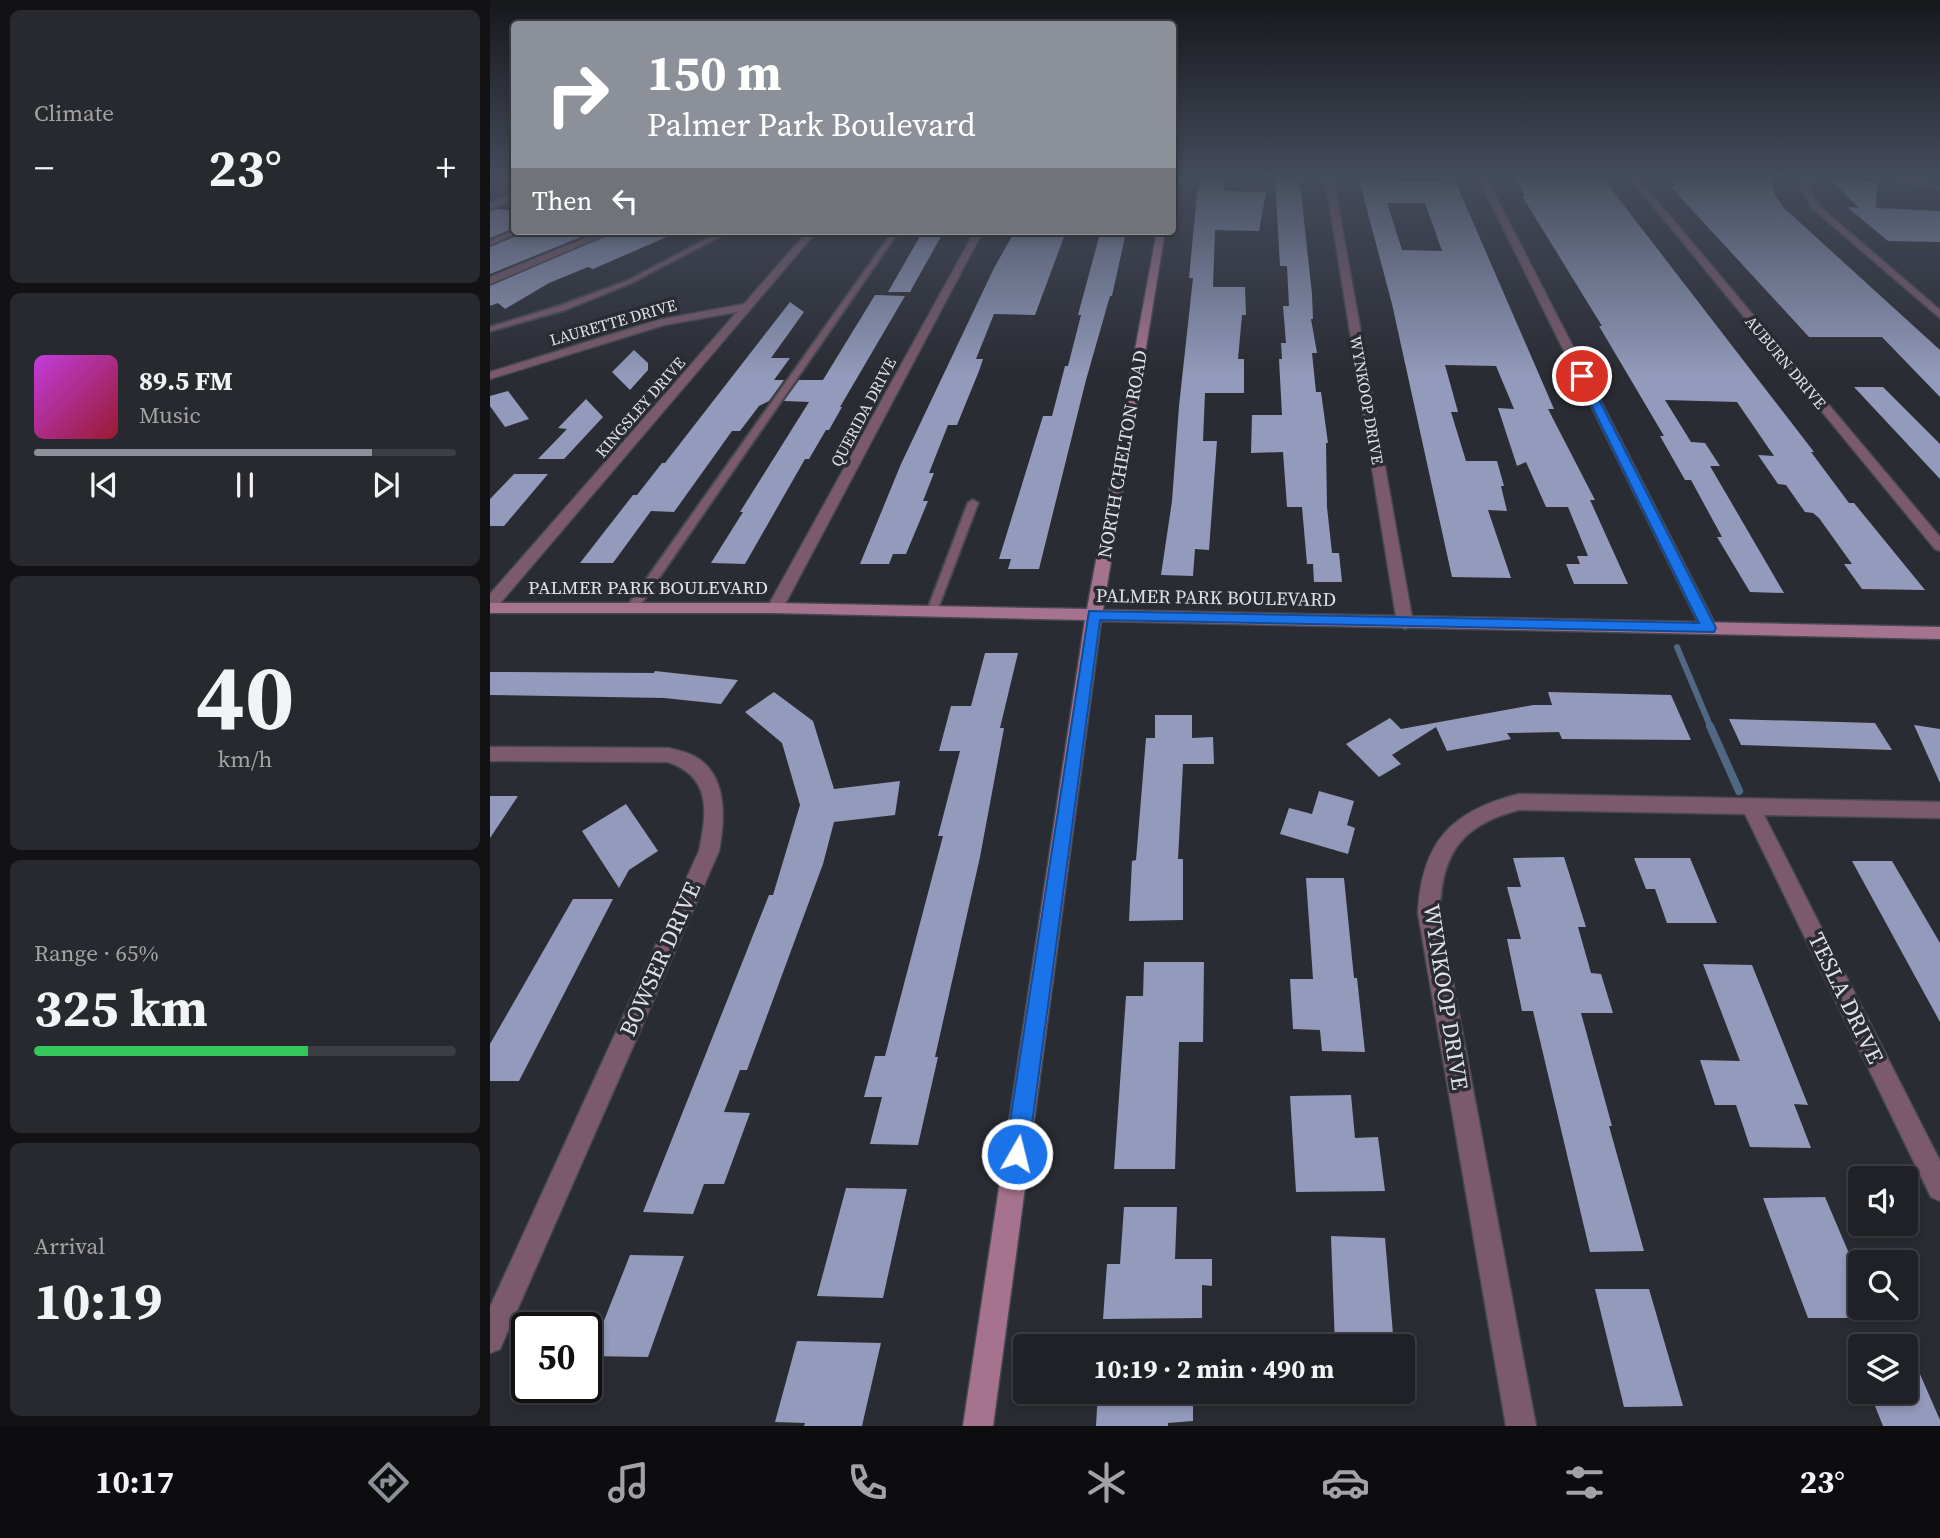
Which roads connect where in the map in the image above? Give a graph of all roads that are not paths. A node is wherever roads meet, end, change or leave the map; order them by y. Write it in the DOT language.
graph roads {
  1 [pos="581,244"];
  2 [pos="706,244"];
  3 [pos="802,244"];
  4 [pos="887,244"];
  5 [pos="972,244"];
  6 [pos="1159,244"];
  7 [pos="1340,244"];
  8 [pos="1515,244"];
  9 [pos="1688,244"];
  10 [pos="1859,244"];
  11 [pos="490,281"];
  12 [pos="747,307"];
  13 [pos="1940,315"];
  14 [pos="490,329"];
  15 [pos="490,376"];
  16 [pos="973,503"];
  17 [pos="1940,546"];
  18 [pos="490,606"];
  19 [pos="632,608"];
  20 [pos="775,608"];
  21 [pos="932,611"];
  22 [pos="1094,614"];
  23 [pos="1405,623"];
  24 [pos="1709,628"];
  25 [pos="1940,632"];
  26 [pos="490,754"];
  27 [pos="1751,808"];
  28 [pos="1940,810"];
  29 [pos="1940,1188"];
  30 [pos="490,1339"];
  31 [pos="978,1426"];
  32 [pos="1521,1426"];
  1 -- 11 [label="street"];
  2 -- 14 [label="lane"];
  3 -- 12 [label="street, KINGSLEY DRIVE"];
  4 -- 19 [label="lane"];
  5 -- 20 [label="street, QUERIDA DRIVE"];
  6 -- 22 [label="main road, NORTH CHELTON ROAD"];
  7 -- 23 [label="street, WYNKOOP DRIVE"];
  8 -- 24 [label="street"];
  9 -- 17 [label="street, AUBURN DRIVE"];
  10 -- 13 [label="street"];
  12 -- 15 [label="street, LAURETTE DRIVE"];
  12 -- 18 [label="street, KINGSLEY DRIVE"];
  16 -- 21 [label="lane"];
  18 -- 19 [label="main road, PALMER PARK BOULEVARD"];
  19 -- 20 [label="main road, PALMER PARK BOULEVARD"];
  20 -- 21 [label="main road, PALMER PARK BOULEVARD"];
  21 -- 22 [label="main road, PALMER PARK BOULEVARD"];
  22 -- 23 [label="main road, PALMER PARK BOULEVARD"];
  22 -- 31 [label="main road, NORTH CHELTON ROAD"];
  23 -- 24 [label="main road, PALMER PARK BOULEVARD"];
  24 -- 25 [label="main road, PALMER PARK BOULEVARD"];
  26 -- 30 [label="street, BOWSER DRIVE"];
  27 -- 28 [label="street"];
  27 -- 29 [label="street, TESLA DRIVE"];
  27 -- 32 [label="street, WYNKOOP DRIVE"];
}
